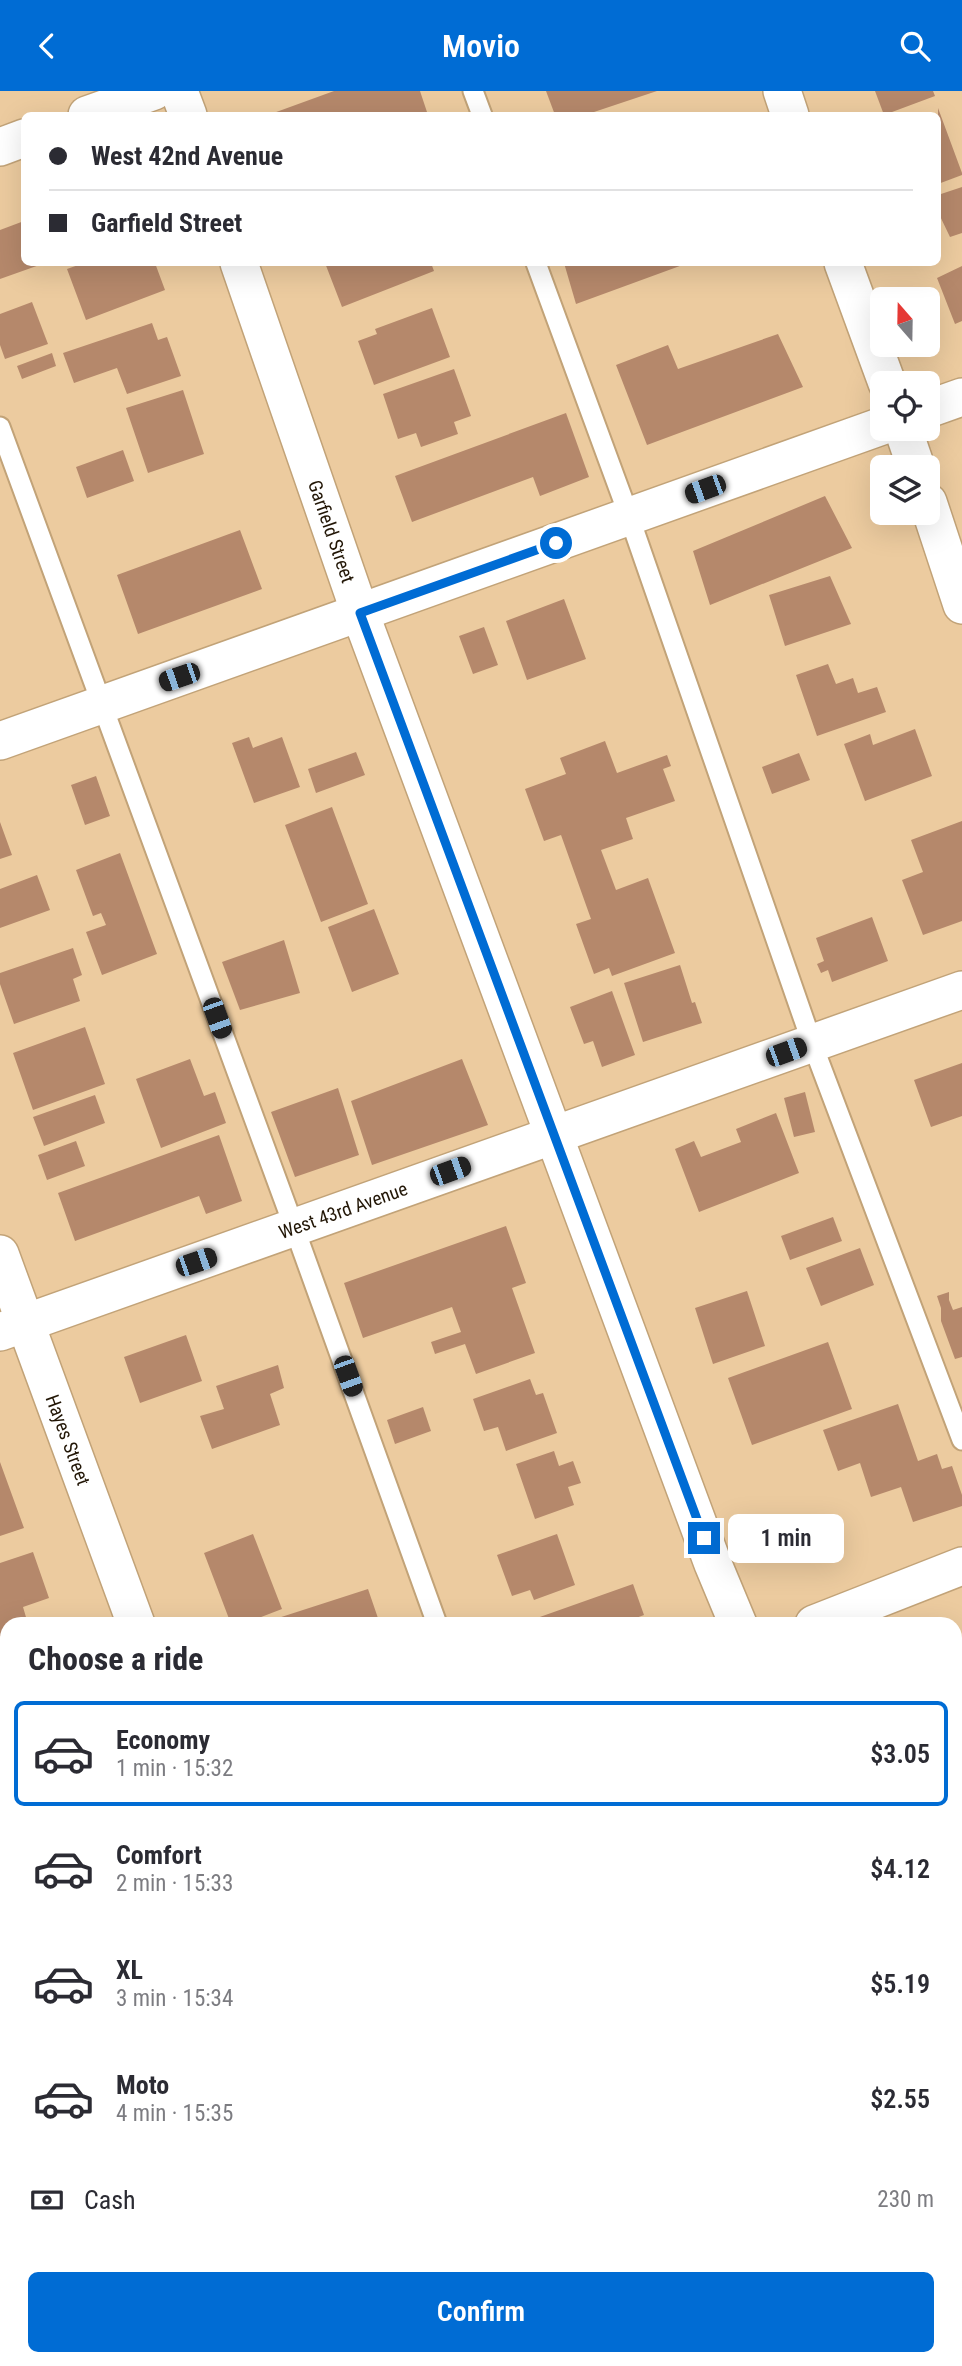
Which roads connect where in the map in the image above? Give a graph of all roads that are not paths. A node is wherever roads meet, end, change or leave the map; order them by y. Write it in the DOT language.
graph roads {
  1 [pos="154,91"];
  2 [pos="179,91"];
  3 [pos="473,91"];
  4 [pos="782,91"];
  5 [pos="95,112"];
  6 [pos="187,112"];
  7 [pos="481,112"];
  8 [pos="789,112"];
  9 [pos="21,139"];
  10 [pos="0,147"];
  11 [pos="240,266"];
  12 [pos="537,266"];
  13 [pos="844,266"];
  14 [pos="883,371"];
  15 [pos="962,397"];
  16 [pos="940,405"];
  17 [pos="0,427"];
  18 [pos="870,430"];
  19 [pos="629,516"];
  20 [pos="936,525"];
  21 [pos="962,605"];
  22 [pos="360,613"];
  23 [pos="102,705"];
  24 [pos="0,741"];
  25 [pos="962,990"];
  26 [pos="812,1043"];
  27 [pos="554,1134"];
  28 [pos="294,1227"];
  29 [pos="0,1254"];
  30 [pos="13,1327"];
  31 [pos="962,1440"];
  32 [pos="962,1566"];
  33 [pos="133,1617"];
  34 [pos="434,1617"];
  35 [pos="735,1617"];
  36 [pos="832,1617"];
  1 -- 5 [label="street"];
  2 -- 6 [label="street"];
  3 -- 7 [label="lane"];
  4 -- 8 [label="street"];
  9 -- 10 [label="street"];
  11 -- 22 [label="street, Garfield Street"];
  12 -- 19 [label="lane"];
  13 -- 14 [label="street"];
  15 -- 16 [label="street"];
  17 -- 23 [label="lane"];
  18 -- 19 [label="street"];
  19 -- 22 [label="street"];
  19 -- 26 [label="lane"];
  20 -- 21 [label="street"];
  22 -- 23 [label="street"];
  22 -- 27 [label="street, Garfield Street"];
  23 -- 24 [label="street"];
  23 -- 28 [label="lane"];
  25 -- 26 [label="street, West 43rd Avenue"];
  26 -- 27 [label="street, West 43rd Avenue"];
  26 -- 31 [label="lane"];
  27 -- 28 [label="street, West 43rd Avenue"];
  27 -- 35 [label="street, Garfield Street"];
  28 -- 30 [label="street, West 43rd Avenue"];
  28 -- 34 [label="lane"];
  29 -- 30 [label="street, Hayes Street"];
  30 -- 33 [label="street, Hayes Street"];
  32 -- 36 [label="street"];
}
